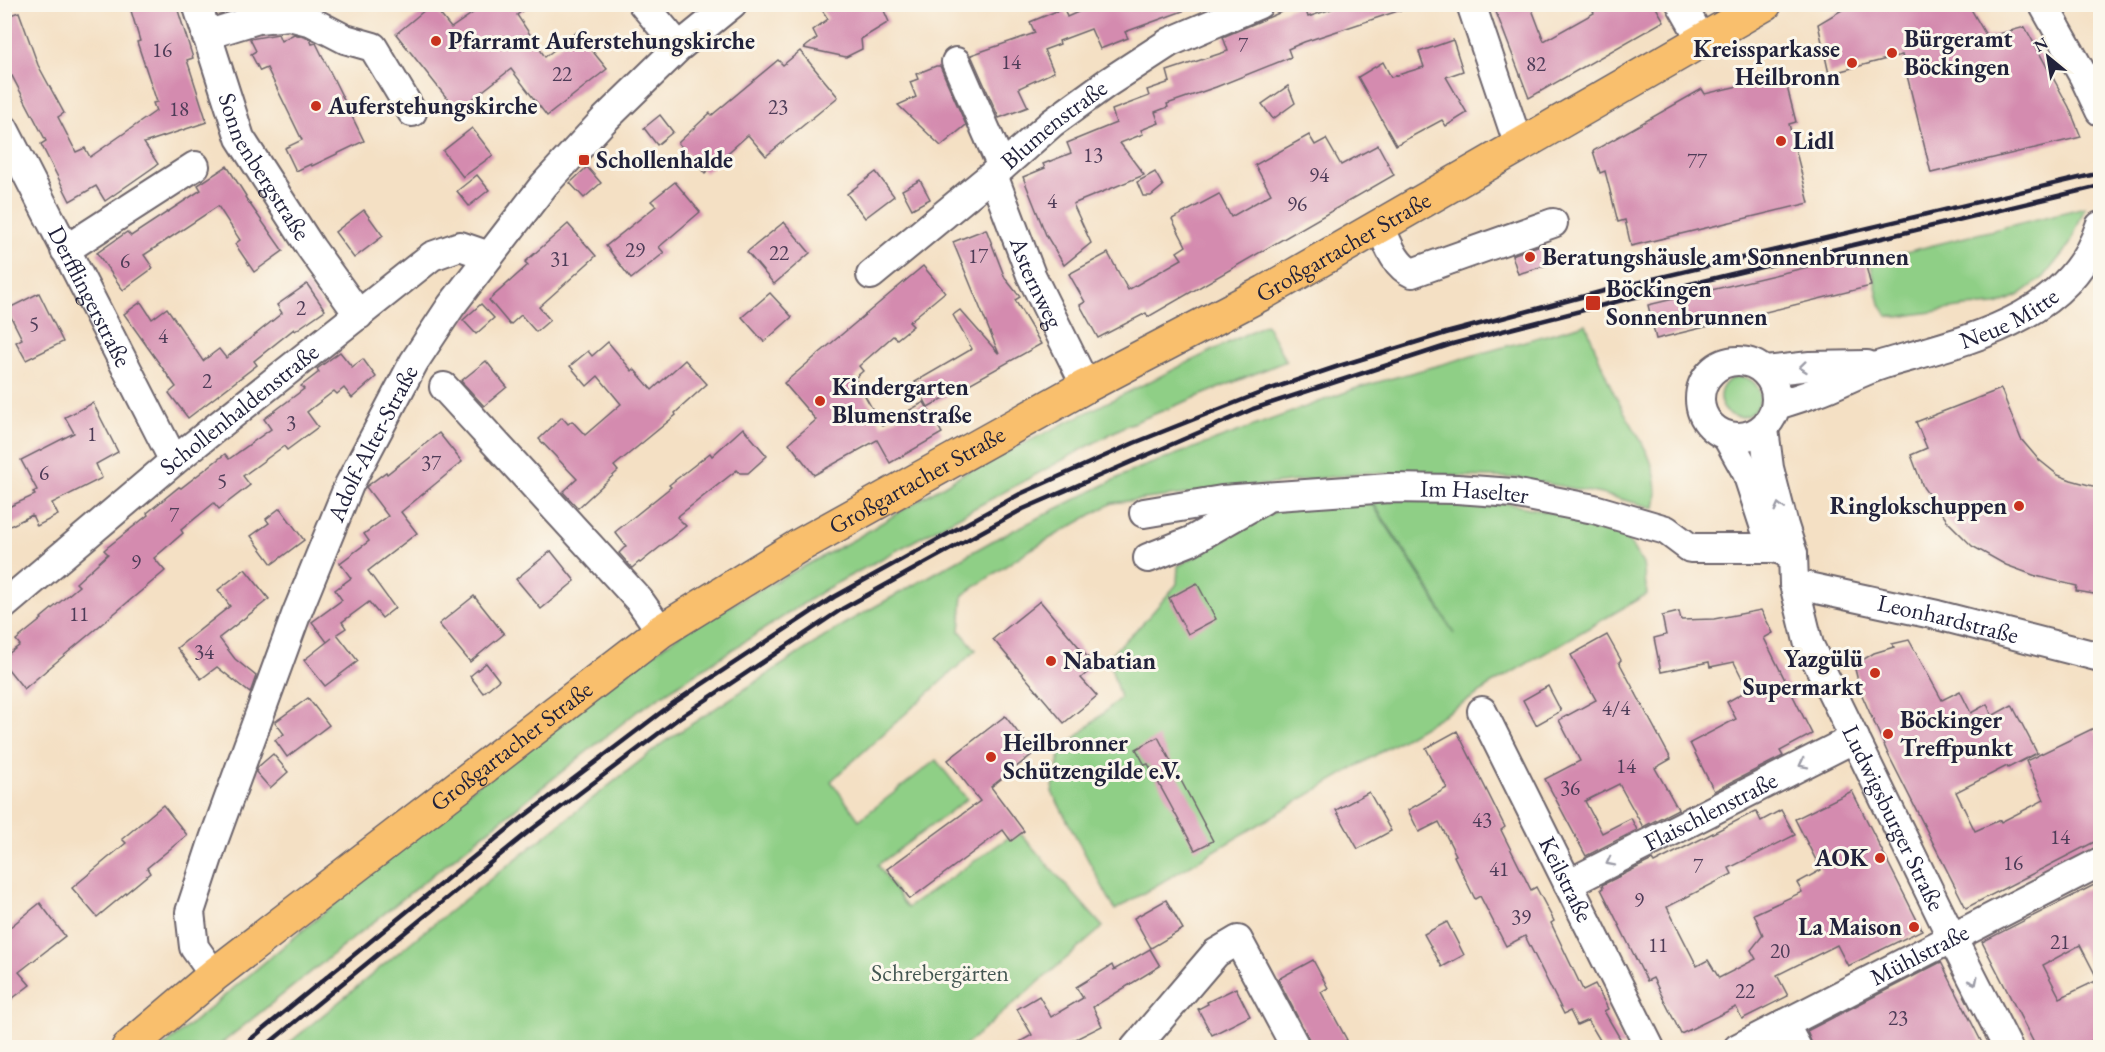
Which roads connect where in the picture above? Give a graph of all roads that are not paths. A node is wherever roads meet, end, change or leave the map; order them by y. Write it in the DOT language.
graph roads {
  1 [pos="197,4"];
  2 [pos="642,4"];
  3 [pos="732,4"];
  4 [pos="1259,4"];
  5 [pos="1471,4"];
  6 [pos="1681,4"];
  7 [pos="1765,4"];
  8 [pos="2043,4"];
  9 [pos="206,35"];
  10 [pos="1702,41"];
  11 [pos="679,47"];
  12 [pos="956,62"];
  13 [pos="2100,111"];
  14 [pos="412,112"];
  15 [pos="4,129"];
  16 [pos="1520,146"];
  17 [pos="195,166"];
  18 [pos="997,171"];
  19 [pos="1553,223"];
  20 [pos="1380,226"];
  21 [pos="2100,226"];
  22 [pos="65,250"];
  23 [pos="489,256"];
  24 [pos="870,275"];
  25 [pos="359,315"];
  26 [pos="1881,365"];
  27 [pos="1766,371"];
  28 [pos="1086,386"];
  29 [pos="444,387"];
  30 [pos="1770,417"];
  31 [pos="1727,436"];
  32 [pos="174,462"];
  33 [pos="1269,496"];
  34 [pos="1144,513"];
  35 [pos="1784,551"];
  36 [pos="1148,558"];
  37 [pos="1794,584"];
  38 [pos="4,605"];
  39 [pos="661,631"];
  40 [pos="2100,657"];
  41 [pos="1482,711"];
  42 [pos="1855,738"];
  43 [pos="2100,862"];
  44 [pos="1568,884"];
  45 [pos="1952,938"];
  46 [pos="214,975"];
  47 [pos="1790,1036"];
  48 [pos="128,1047"];
  49 [pos="1135,1047"];
  50 [pos="1296,1047"];
  51 [pos="1650,1047"];
  52 [pos="1738,1047"];
  53 [pos="2008,1047"];
  1 -- 9 [label="street, Sonnenbergstraße"];
  2 -- 11 [label="street"];
  3 -- 11 [label="street, Adolf-Alter-Straße"];
  4 -- 18 [label="street, Blumenstraße"];
  5 -- 16 [label="street"];
  6 -- 10 [label="street"];
  7 -- 10 [label="main road, Großgartacher Straße"];
  8 -- 13 [label="street"];
  9 -- 14 [label="street"];
  9 -- 25 [label="street, Sonnenbergstraße"];
  10 -- 16 [label="main road, Großgartacher Straße"];
  11 -- 23 [label="street, Adolf-Alter-Straße"];
  12 -- 18 [label="street, Asternweg"];
  15 -- 22 [label="street, Derfflingerstraße"];
  16 -- 20 [label="main road, Großgartacher Straße"];
  17 -- 22 [label="street"];
  18 -- 24 [label="street, Blumenstraße"];
  18 -- 28 [label="street, Asternweg"];
  19 -- 20 [label="street"];
  20 -- 28 [label="main road, Großgartacher Straße"];
  21 -- 26 [label="street, Neue Mitte"];
  22 -- 32 [label="street, Derfflingerstraße"];
  23 -- 25 [label="street, Schollenhaldenstraße"];
  23 -- 46 [label="street, Adolf-Alter-Straße"];
  25 -- 32 [label="street, Schollenhaldenstraße"];
  26 -- 27 [label="street, Neue Mitte, one-way"];
  26 -- 30 [label="street, Neue Mitte"];
  27 -- 30 [label="street"];
  27 -- 31 [label="street, Neue Mitte"];
  28 -- 39 [label="main road, Großgartacher Straße"];
  29 -- 39 [label="street"];
  30 -- 31 [label="street, Neue Mitte"];
  35 -- 30 [label="street, Ludwigsburger Straße, one-way"];
  31 -- 35 [label="street, Ludwigsburger Straße"];
  32 -- 38 [label="street, Schollenhaldenstraße"];
  33 -- 34 [label="street, Im Haselter"];
  33 -- 35 [label="street, Im Haselter"];
  33 -- 36 [label="street"];
  35 -- 37 [label="street, Ludwigsburger Straße"];
  37 -- 40 [label="street, Leonhardstraße"];
  37 -- 42 [label="street, Ludwigsburger Straße"];
  39 -- 46 [label="main road, Großgartacher Straße"];
  41 -- 44 [label="street, Keilstraße"];
  42 -- 44 [label="street, Flaischlenstraße, one-way"];
  42 -- 45 [label="street, Ludwigsburger Straße"];
  43 -- 45 [label="street, Mühlstraße"];
  44 -- 51 [label="street, Keilstraße"];
  45 -- 47 [label="street, Mühlstraße"];
  45 -- 53 [label="street, Ludwigsburger Straße, one-way"];
  46 -- 48 [label="main road, Großgartacher Straße"];
  47 -- 52 [label="street, Mühlstraße"];
  49 -- 50 [label="street"];
}
